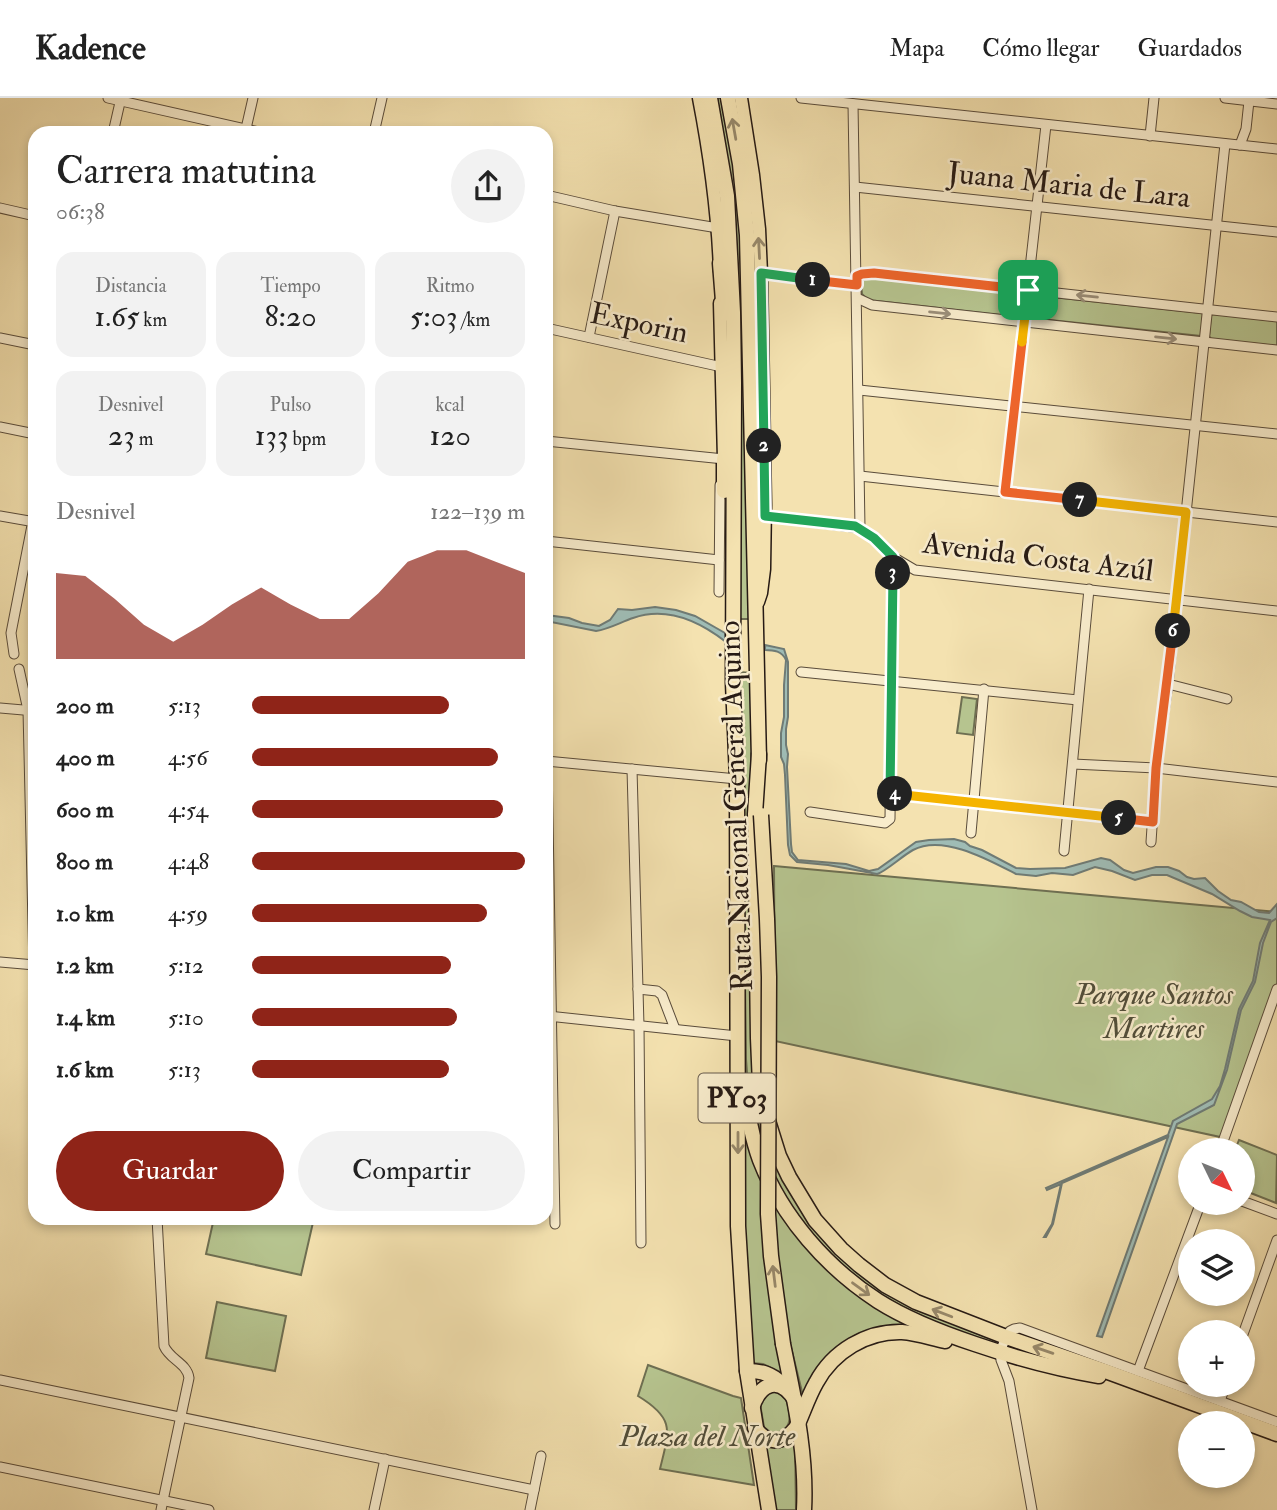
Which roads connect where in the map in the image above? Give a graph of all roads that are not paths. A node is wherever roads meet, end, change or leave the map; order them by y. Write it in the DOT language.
graph roads {
  1 [pos="108,98"];
  2 [pos="253,98"];
  3 [pos="382,98"];
  4 [pos="699,98"];
  5 [pos="710,98"];
  6 [pos="728,98"];
  7 [pos="741,98"];
  8 [pos="801,98"];
  9 [pos="1154,98"];
  10 [pos="1224,98"];
  11 [pos="121,99"];
  12 [pos="1245,99"];
  13 [pos="853,104"];
  14 [pos="1277,104"];
  15 [pos="1046,125"];
  16 [pos="115,126"];
  17 [pos="226,126"];
  18 [pos="246,126"];
  19 [pos="376,126"];
  20 [pos="1150,136"];
  21 [pos="1225,144"];
  22 [pos="1240,145"];
  23 [pos="1277,149"];
  24 [pos="855,187"];
  25 [pos="553,197"];
  26 [pos="1037,207"];
  27 [pos="0,208"];
  28 [pos="615,211"];
  29 [pos="28,214"];
  30 [pos="1217,225"];
  31 [pos="718,228"];
  32 [pos="1277,232"];
  33 [pos="720,263"];
  34 [pos="761,273"];
  35 [pos="857,281"];
  36 [pos="1028,290"];
  37 [pos="857,298"];
  38 [pos="1208,309"];
  39 [pos="1277,317"];
  40 [pos="1024,322"];
  41 [pos="553,329"];
  42 [pos="589,337"];
  43 [pos="0,338"];
  44 [pos="1204,342"];
  45 [pos="28,344"];
  46 [pos="1277,350"];
  47 [pos="722,367"];
  48 [pos="734,383"];
  49 [pos="859,390"];
  50 [pos="763,397"];
  51 [pos="1015,406"];
  52 [pos="1195,425"];
  53 [pos="0,427"];
  54 [pos="28,433"];
  55 [pos="1277,434"];
  56 [pos="553,442"];
  57 [pos="722,459"];
  58 [pos="860,476"];
  59 [pos="1005,492"];
  60 [pos="1186,512"];
  61 [pos="0,516"];
  62 [pos="765,516"];
  63 [pos="28,521"];
  64 [pos="1277,522"];
  65 [pos="860,528"];
  66 [pos="755,531"];
  67 [pos="553,542"];
  68 [pos="28,551"];
  69 [pos="893,557"];
  70 [pos="719,561"];
  71 [pos="733,576"];
  72 [pos="1089,589"];
  73 [pos="719,592"];
  74 [pos="1177,599"];
  75 [pos="756,609"];
  76 [pos="1277,611"];
  77 [pos="14,654"];
  78 [pos="19,669"];
  79 [pos="801,672"];
  80 [pos="891,681"];
  81 [pos="1168,684"];
  82 [pos="984,689"];
  83 [pos="1227,699"];
  84 [pos="28,700"];
  85 [pos="1078,700"];
  86 [pos="0,708"];
  87 [pos="28,710"];
  88 [pos="759,754"];
  89 [pos="553,762"];
  90 [pos="1073,764"];
  91 [pos="1156,768"];
  92 [pos="632,769"];
  93 [pos="737,779"];
  94 [pos="1277,782"];
  95 [pos="890,794"];
  96 [pos="974,803"];
  97 [pos="810,812"];
  98 [pos="1068,813"];
  99 [pos="1153,822"];
  100 [pos="971,833"];
  101 [pos="1151,842"];
  102 [pos="1065,851"];
  103 [pos="0,962"];
  104 [pos="28,964"];
  105 [pos="638,989"];
  106 [pos="1277,989"];
  107 [pos="1273,1011"];
  108 [pos="553,1016"];
  109 [pos="639,1026"];
  110 [pos="675,1029"];
  111 [pos="737,1039"];
  112 [pos="1225,1138"];
  113 [pos="553,1155"];
  114 [pos="1255,1206"];
  115 [pos="1277,1214"];
  116 [pos="1196,1215"];
  117 [pos="555,1224"];
  118 [pos="157,1225"];
  119 [pos="1277,1240"];
  120 [pos="641,1243"];
  121 [pos="1248,1320"];
  122 [pos="1006,1337"];
  123 [pos="961,1339"];
  124 [pos="1000,1352"];
  125 [pos="747,1371"];
  126 [pos="1132,1376"];
  127 [pos="0,1380"];
  128 [pos="791,1395"];
  129 [pos="1221,1397"];
  130 [pos="1220,1401"];
  131 [pos="752,1408"];
  132 [pos="181,1416"];
  133 [pos="799,1421"];
  134 [pos="1277,1422"];
  135 [pos="755,1428"];
  136 [pos="1277,1434"];
  137 [pos="541,1456"];
  138 [pos="385,1459"];
  139 [pos="0,1467"];
  140 [pos="534,1490"];
  141 [pos="162,1506"];
  142 [pos="209,1510"];
  143 [pos="374,1510"];
  144 [pos="530,1510"];
  145 [pos="769,1510"];
  146 [pos="804,1510"];
  147 [pos="1032,1510"];
  1 -- 11 [label="street"];
  2 -- 18 [label="street"];
  3 -- 19 [label="street"];
  4 -- 31 [label="main road, PY03"];
  5 -- 48 [label="highway, Ruta Nacional General Aquino / PY03"];
  66 -- 6 [label="highway, Ruta Nacional General Aquino / PY03, one-way"];
  34 -- 7 [label="main road, PY03, one-way"];
  8 -- 13 [label="street"];
  9 -- 20 [label="street"];
  10 -- 12 [label="street"];
  11 -- 16 [label="street"];
  11 -- 17 [label="street"];
  12 -- 14 [label="street"];
  12 -- 22 [label="street"];
  13 -- 15 [label="street"];
  13 -- 24 [label="street"];
  15 -- 20 [label="street"];
  15 -- 26 [label="street"];
  20 -- 21 [label="street"];
  21 -- 22 [label="street"];
  21 -- 30 [label="street"];
  22 -- 23 [label="street"];
  24 -- 26 [label="street, Juana Maria de Lara"];
  24 -- 35 [label="street"];
  25 -- 28 [label="street"];
  26 -- 30 [label="street, Juana Maria de Lara"];
  26 -- 36 [label="street"];
  27 -- 29 [label="street"];
  28 -- 31 [label="street"];
  28 -- 42 [label="street"];
  30 -- 32 [label="street, Juana Maria de Lara"];
  30 -- 38 [label="street"];
  31 -- 33 [label="main road, PY03"];
  33 -- 47 [label="main road, PY03"];
  33 -- 48 [label="highway"];
  34 -- 35 [label="street"];
  34 -- 50 [label="main road, PY03"];
  35 -- 36 [label="street"];
  35 -- 37 [label="street"];
  38 -- 36 [label="street, one-way"];
  36 -- 40 [label="street"];
  37 -- 40 [label="street, one-way"];
  37 -- 49 [label="street"];
  38 -- 39 [label="street"];
  38 -- 44 [label="street"];
  40 -- 44 [label="street, one-way"];
  40 -- 51 [label="street"];
  41 -- 42 [label="street, Exporin"];
  42 -- 47 [label="street, Exporin"];
  43 -- 45 [label="street"];
  44 -- 46 [label="street"];
  44 -- 52 [label="street"];
  47 -- 57 [label="main road, PY03"];
  48 -- 71 [label="highway, Ruta Nacional General Aquino / PY03"];
  49 -- 51 [label="street"];
  49 -- 58 [label="street"];
  50 -- 62 [label="main road, PY03"];
  50 -- 66 [label="main road"];
  51 -- 52 [label="street"];
  51 -- 59 [label="street"];
  52 -- 55 [label="street"];
  52 -- 60 [label="street"];
  53 -- 54 [label="street"];
  56 -- 57 [label="street"];
  57 -- 70 [label="street"];
  57 -- 71 [label="highway, PY03"];
  58 -- 59 [label="street"];
  58 -- 65 [label="street"];
  59 -- 60 [label="street"];
  60 -- 64 [label="street"];
  60 -- 74 [label="street"];
  61 -- 63 [label="street"];
  62 -- 65 [label="street"];
  62 -- 75 [label="main road, PY03"];
  65 -- 69 [label="street, Avenida Costa Azúl"];
  66 -- 75 [label="highway, Ruta Nacional General Aquino / PY03"];
  67 -- 70 [label="street"];
  68 -- 77 [label="street"];
  69 -- 72 [label="street, Avenida Costa Azúl"];
  69 -- 80 [label="street"];
  70 -- 73 [label="street"];
  71 -- 93 [label="highway, Ruta Nacional General Aquino / PY03"];
  72 -- 74 [label="street, Avenida Costa Azúl"];
  72 -- 85 [label="street"];
  74 -- 76 [label="street, Avenida Costa Azúl"];
  74 -- 81 [label="street"];
  75 -- 88 [label="highway, Ruta Nacional General Aquino / PY03"];
  78 -- 84 [label="street"];
  79 -- 80 [label="street"];
  80 -- 82 [label="street"];
  80 -- 95 [label="street"];
  81 -- 83 [label="street"];
  81 -- 91 [label="street"];
  82 -- 85 [label="street"];
  82 -- 96 [label="street"];
  85 -- 90 [label="street"];
  86 -- 87 [label="street"];
  122 -- 88 [label="highway, PY03, one-way"];
  128 -- 88 [label="highway, Ruta Nacional General Aquino / PY03, one-way, bridge"];
  89 -- 92 [label="street"];
  90 -- 91 [label="street"];
  90 -- 98 [label="street"];
  91 -- 94 [label="street"];
  91 -- 99 [label="street"];
  92 -- 93 [label="street"];
  92 -- 105 [label="street"];
  93 -- 111 [label="highway, Ruta Nacional General Aquino / PY03"];
  95 -- 96 [label="street"];
  95 -- 97 [label="street"];
  96 -- 98 [label="street"];
  96 -- 100 [label="street"];
  98 -- 99 [label="street"];
  98 -- 102 [label="street"];
  99 -- 101 [label="street"];
  103 -- 104 [label="street"];
  105 -- 109 [label="street"];
  105 -- 110 [label="street"];
  106 -- 107 [label="street"];
  107 -- 112 [label="street"];
  108 -- 109 [label="street"];
  109 -- 110 [label="street"];
  109 -- 120 [label="street"];
  110 -- 111 [label="street"];
  111 -- 123 [label="highway, PY03, one-way"];
  111 -- 125 [label="highway, Ruta Nacional General Aquino / PY03, one-way"];
  113 -- 117 [label="street"];
  114 -- 115 [label="street"];
  116 -- 126 [label="street"];
  118 -- 132 [label="street"];
  119 -- 121 [label="street"];
  122 -- 124 [label="street"];
  122 -- 126 [label="highway, PY03"];
  123 -- 124 [label="highway, PY03"];
  123 -- 133 [label="highway"];
  124 -- 126 [label="highway, PY03"];
  124 -- 147 [label="street"];
  125 -- 128 [label="highway"];
  125 -- 131 [label="highway, Ruta Nacional General Aquino / PY03"];
  126 -- 130 [label="street"];
  126 -- 136 [label="highway, PY03"];
  127 -- 132 [label="street"];
  128 -- 131 [label="highway"];
  128 -- 133 [label="highway, Ruta Nacional General Aquino / PY03"];
  129 -- 130 [label="street"];
  130 -- 134 [label="street"];
  131 -- 135 [label="highway, Ruta Nacional General Aquino / PY03"];
  132 -- 138 [label="street"];
  132 -- 141 [label="street"];
  133 -- 135 [label="highway"];
  133 -- 146 [label="highway, Ruta Nacional General Aquino / PY03"];
  135 -- 145 [label="highway, Ruta Nacional General Aquino / PY03"];
  137 -- 140 [label="street"];
  138 -- 140 [label="street"];
  138 -- 143 [label="street"];
  139 -- 141 [label="street"];
  140 -- 144 [label="street"];
  141 -- 142 [label="street"];
}
